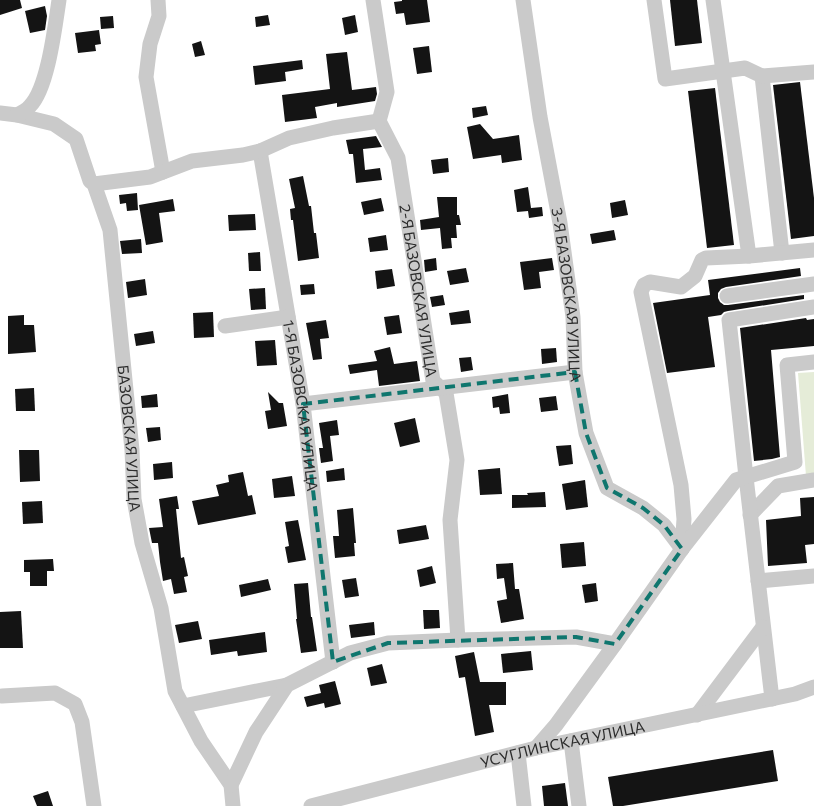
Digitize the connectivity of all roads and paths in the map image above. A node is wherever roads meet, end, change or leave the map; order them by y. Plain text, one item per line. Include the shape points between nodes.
1 (59, 0) edge
2 (158, 0) edge
3 (373, 0) edge
4 (523, 0) edge
5 (654, 0) edge
6 (713, 0) edge
7 (723, 71) junction
8 (814, 72) edge
9 (762, 76) junction
10 (0, 113) edge
11 (17, 115) junction
12 (379, 121) junction
13 (260, 151) junction
14 (163, 172) junction
15 (92, 183) junction
16 (814, 250) edge
17 (782, 253) junction
18 (749, 256) junction
19 (814, 284) edge
20 (727, 296) dead end
21 (814, 307) edge
22 (288, 317) junction
23 (225, 326) dead end
24 (814, 362) edge
25 (575, 372) junction
26 (440, 388) junction
27 (303, 404) junction
28 (746, 477) junction
29 (814, 480) edge
30 (750, 515) junction
31 (682, 549) junction
32 (814, 576) edge
33 (758, 580) junction
34 (764, 627) junction
35 (458, 640) junction
36 (616, 644) junction
37 (333, 662) junction
38 (287, 685) junction
39 (814, 687) edge
40 (2, 696) dead end
41 (772, 699) junction
42 (183, 706) junction
43 (697, 715) junction
44 (571, 741) junction
45 (536, 748) junction
46 (518, 753) junction
47 (231, 785) junction
48 (94, 806) edge
49 (233, 806) edge
50 (311, 806) edge
51 (524, 806) edge
52 (579, 806) edge

1 - 11 street via 40,92 30,107
2 - 14 street via 159,16 150,44 146,77
3 - 12 street via 387,92
4 - 25 street, 3-Я БАЗОВСКАЯ УЛИЦА via 540,117 562,232 573,317
5 - 7 street via 665,79
6 - 7 street
7 - 9 street via 744,68
7 - 18 street
8 - 9 street
9 - 17 street
10 - 11 street, БАЗОВСКАЯ УЛИЦА
11 - 15 street, БАЗОВСКАЯ УЛИЦА via 54,124 76,140
12 - 13 street via 288,138
12 - 26 street, 2-Я БАЗОВСКАЯ УЛИЦА via 398,158 433,382
13 - 14 street via 192,161
13 - 22 street, 1-Я БАЗОВСКАЯ УЛИЦА
14 - 15 street via 150,177
15 - 42 street, БАЗОВСКАЯ УЛИЦА via 110,230 134,499 142,543 162,608 175,691
16 - 17 street
17 - 18 street
18 - 31 street via 706,258 694,276 681,287 650,282 641,292 681,485
19 - 20 street
21 - 28 street via 729,320
22 - 23 street
22 - 27 street, 1-Я БАЗОВСКАЯ УЛИЦА
24 - 28 street via 787,365 795,462
25 - 26 street
25 - 31 street, 3-Я БАЗОВСКАЯ УЛИЦА via 586,433 606,488 643,508 664,525
26 - 27 street
26 - 35 street, 2-Я БАЗОВСКАЯ УЛИЦА via 446,393 457,460 450,520
27 - 37 street, 1-Я БАЗОВСКАЯ УЛИЦА
28 - 30 street
28 - 31 street via 736,480
29 - 30 street via 778,486
30 - 33 street
31 - 36 street
32 - 33 street
33 - 34 street
34 - 41 street
34 - 43 street
35 - 36 street via 576,637
35 - 37 street via 388,643 350,653
36 - 45 street
37 - 38 street
38 - 42 street
38 - 47 street via 256,732
39 - 41 street, УСУГЛИНСКАЯ УЛИЦА
40 - 48 street via 55,693 75,704 82,722
41 - 43 street, УСУГЛИНСКАЯ УЛИЦА
42 - 47 street, БАЗОВСКАЯ УЛИЦА via 201,741
43 - 44 street, УСУГЛИНСКАЯ УЛИЦА
44 - 45 street, УСУГЛИНСКАЯ УЛИЦА
44 - 52 street
45 - 46 street, УСУГЛИНСКАЯ УЛИЦА
46 - 50 street, УСУГЛИНСКАЯ УЛИЦА
46 - 51 street
47 - 49 street, БАЗОВСКАЯ УЛИЦА

